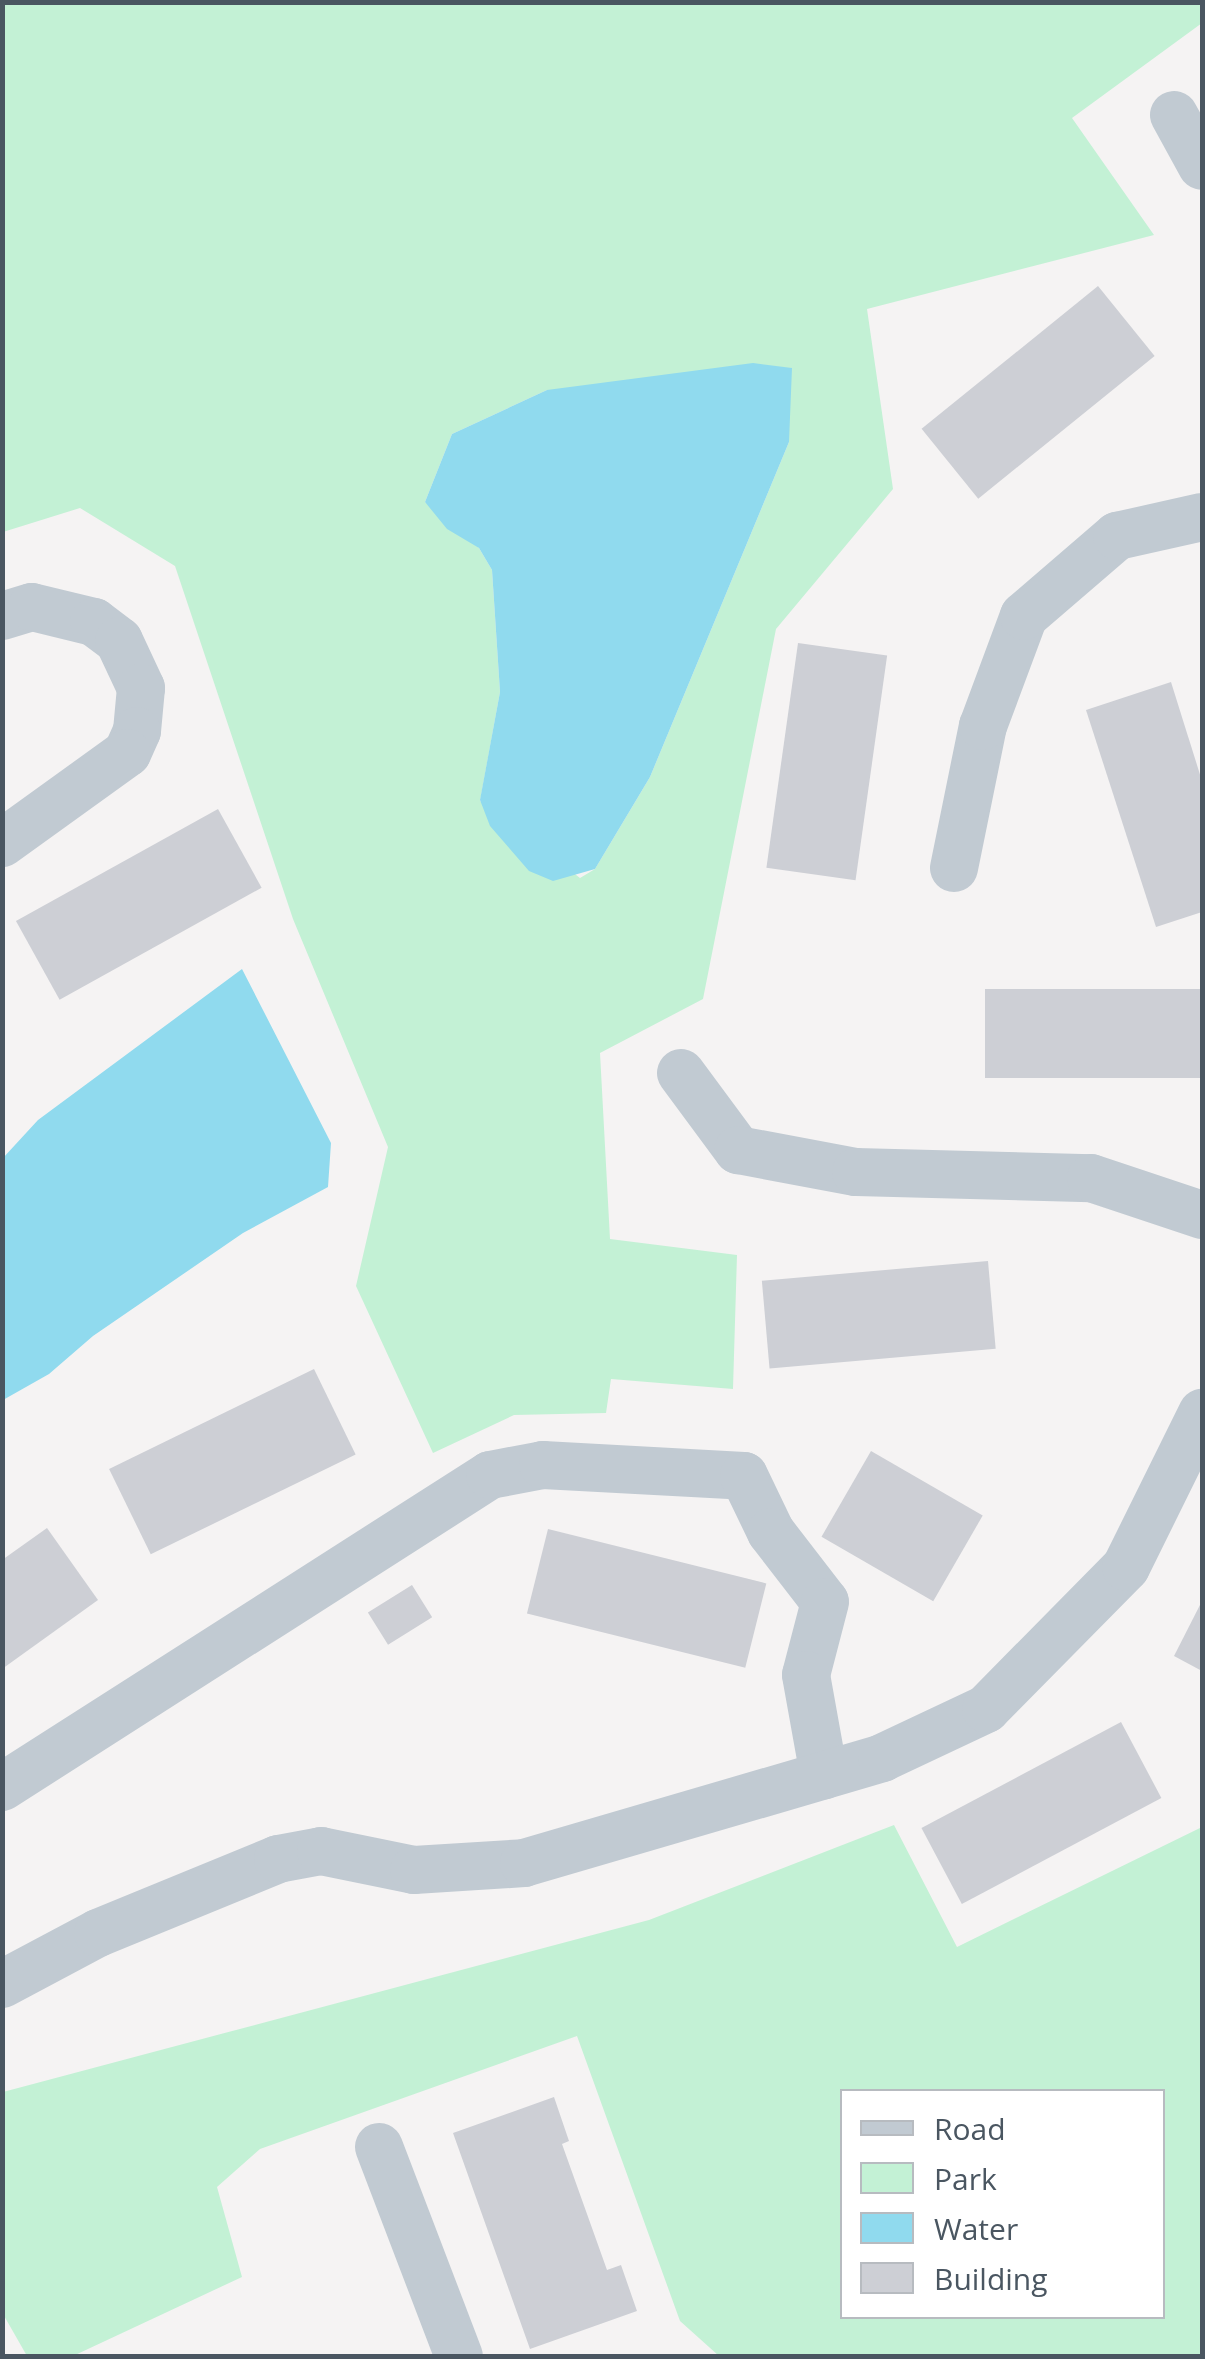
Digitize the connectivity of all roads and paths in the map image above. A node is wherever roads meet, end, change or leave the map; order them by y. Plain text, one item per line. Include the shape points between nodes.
1 (1174, 115) dead end
2 (1202, 166) edge
3 (1202, 517) edge
4 (2, 616) edge
5 (2, 844) edge
6 (954, 868) dead end
7 (681, 1073) dead end
8 (1202, 1216) edge
9 (1202, 1414) edge
10 (824, 1776) junction
11 (2, 1787) edge
12 (2, 1984) edge
13 (379, 2147) dead end
14 (459, 2356) edge

1 - 2 street
3 - 6 street via 1117,536 1024,616 983,726
4 - 5 street via 32,607 94,622 119,641 141,688 137,731 127,753
7 - 8 street via 738,1150 856,1172 1091,1178
9 - 10 street via 1126,1567 986,1709 882,1758
10 - 11 street via 806,1675 825,1602 771,1532 744,1476 543,1465 490,1475
10 - 12 street via 524,1863 414,1870 321,1852 278,1859 98,1933
13 - 14 street

